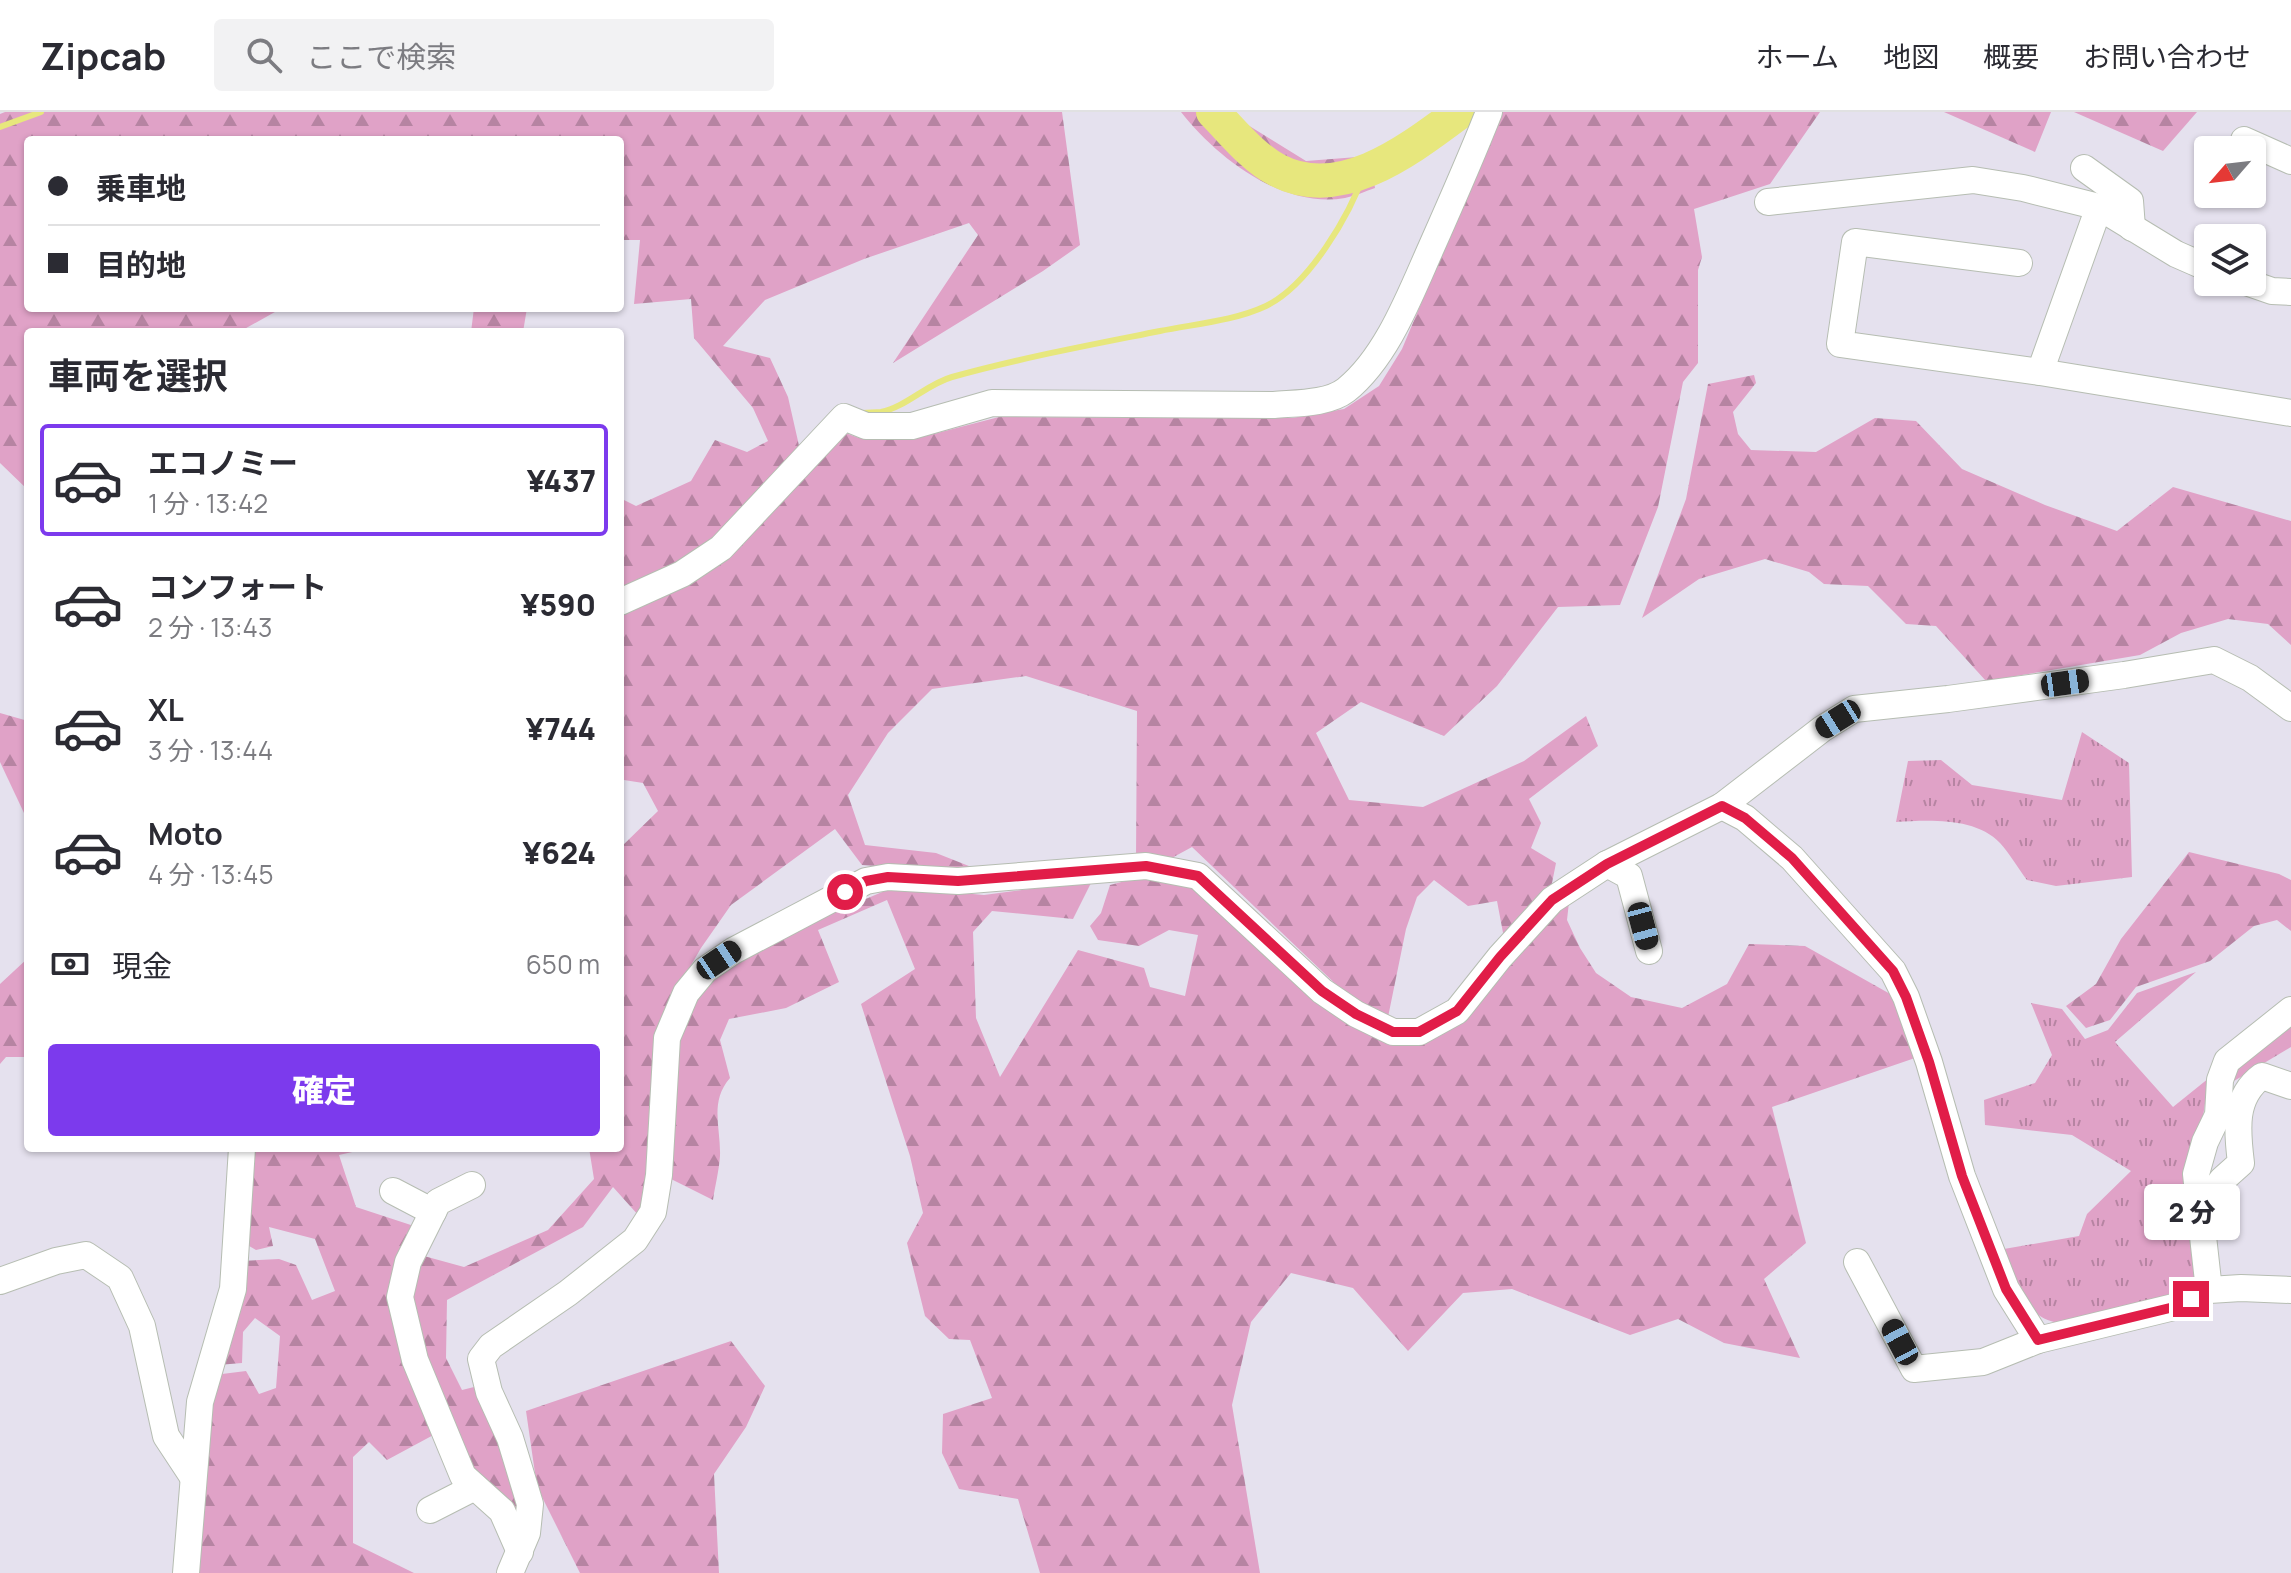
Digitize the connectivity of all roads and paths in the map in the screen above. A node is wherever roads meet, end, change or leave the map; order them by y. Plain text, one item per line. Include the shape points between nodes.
1 (1489, 112) edge
2 (2266, 150) edge
3 (2291, 161) edge
4 (2084, 168) dead end
5 (1768, 202) dead end
6 (2099, 207) junction
7 (2132, 228) junction
8 (2194, 262) edge
9 (2019, 263) dead end
10 (2266, 289) edge
11 (2291, 292) edge
12 (2040, 372) junction
13 (2291, 413) edge
14 (624, 600) edge
15 (2291, 708) edge
16 (1722, 806) junction
17 (1607, 864) junction
18 (1649, 951) dead end
19 (2291, 1010) edge
20 (2291, 1086) edge
21 (242, 1152) edge
22 (472, 1185) dead end
23 (393, 1191) dead end
24 (2200, 1210) junction
25 (433, 1212) junction
26 (1857, 1262) dead end
27 (0, 1281) edge
28 (2209, 1290) junction
29 (2291, 1290) edge
30 (2038, 1340) junction
31 (193, 1477) junction
32 (475, 1487) junction
33 (430, 1510) dead end
34 (515, 1562) edge
35 (186, 1573) edge

1 - 14 street via 1399,320 1344,392 1274,405 992,403 912,426 866,426 844,417 721,548 682,574
2 - 3 street
4 - 7 street via 2130,201
5 - 6 street via 1973,180
6 - 7 street
6 - 12 street
7 - 8 street
9 - 12 street via 1855,242 1840,344
10 - 11 street
12 - 13 street
15 - 16 street via 2214,660 1854,709
16 - 17 street
16 - 30 street via 1745,818 1792,858 1893,971 2006,1289
17 - 18 street via 1629,876
17 - 34 street via 1552,900 1457,1011 1419,1032 1393,1032 1322,991 1198,876 1146,866 958,881 866,881 733,951 705,970 686,993 667,1038 653,1212 635,1240 491,1346 481,1359 530,1504 527,1533
19 - 24 street via 2227,1061 2218,1115 2196,1174
20 - 24 street via 2262,1076 2248,1087 2237,1135 2241,1163
21 - 31 street via 233,1289 200,1402
22 - 25 street via 438,1202
23 - 25 street
24 - 28 street
25 - 32 street via 408,1262 400,1297 415,1360 463,1476
26 - 30 street via 1914,1369 1983,1362
27 - 31 street via 86,1255 120,1278 142,1326 166,1436
28 - 29 street
28 - 30 street via 2174,1307
31 - 35 street
32 - 33 street
32 - 34 street via 502,1511

